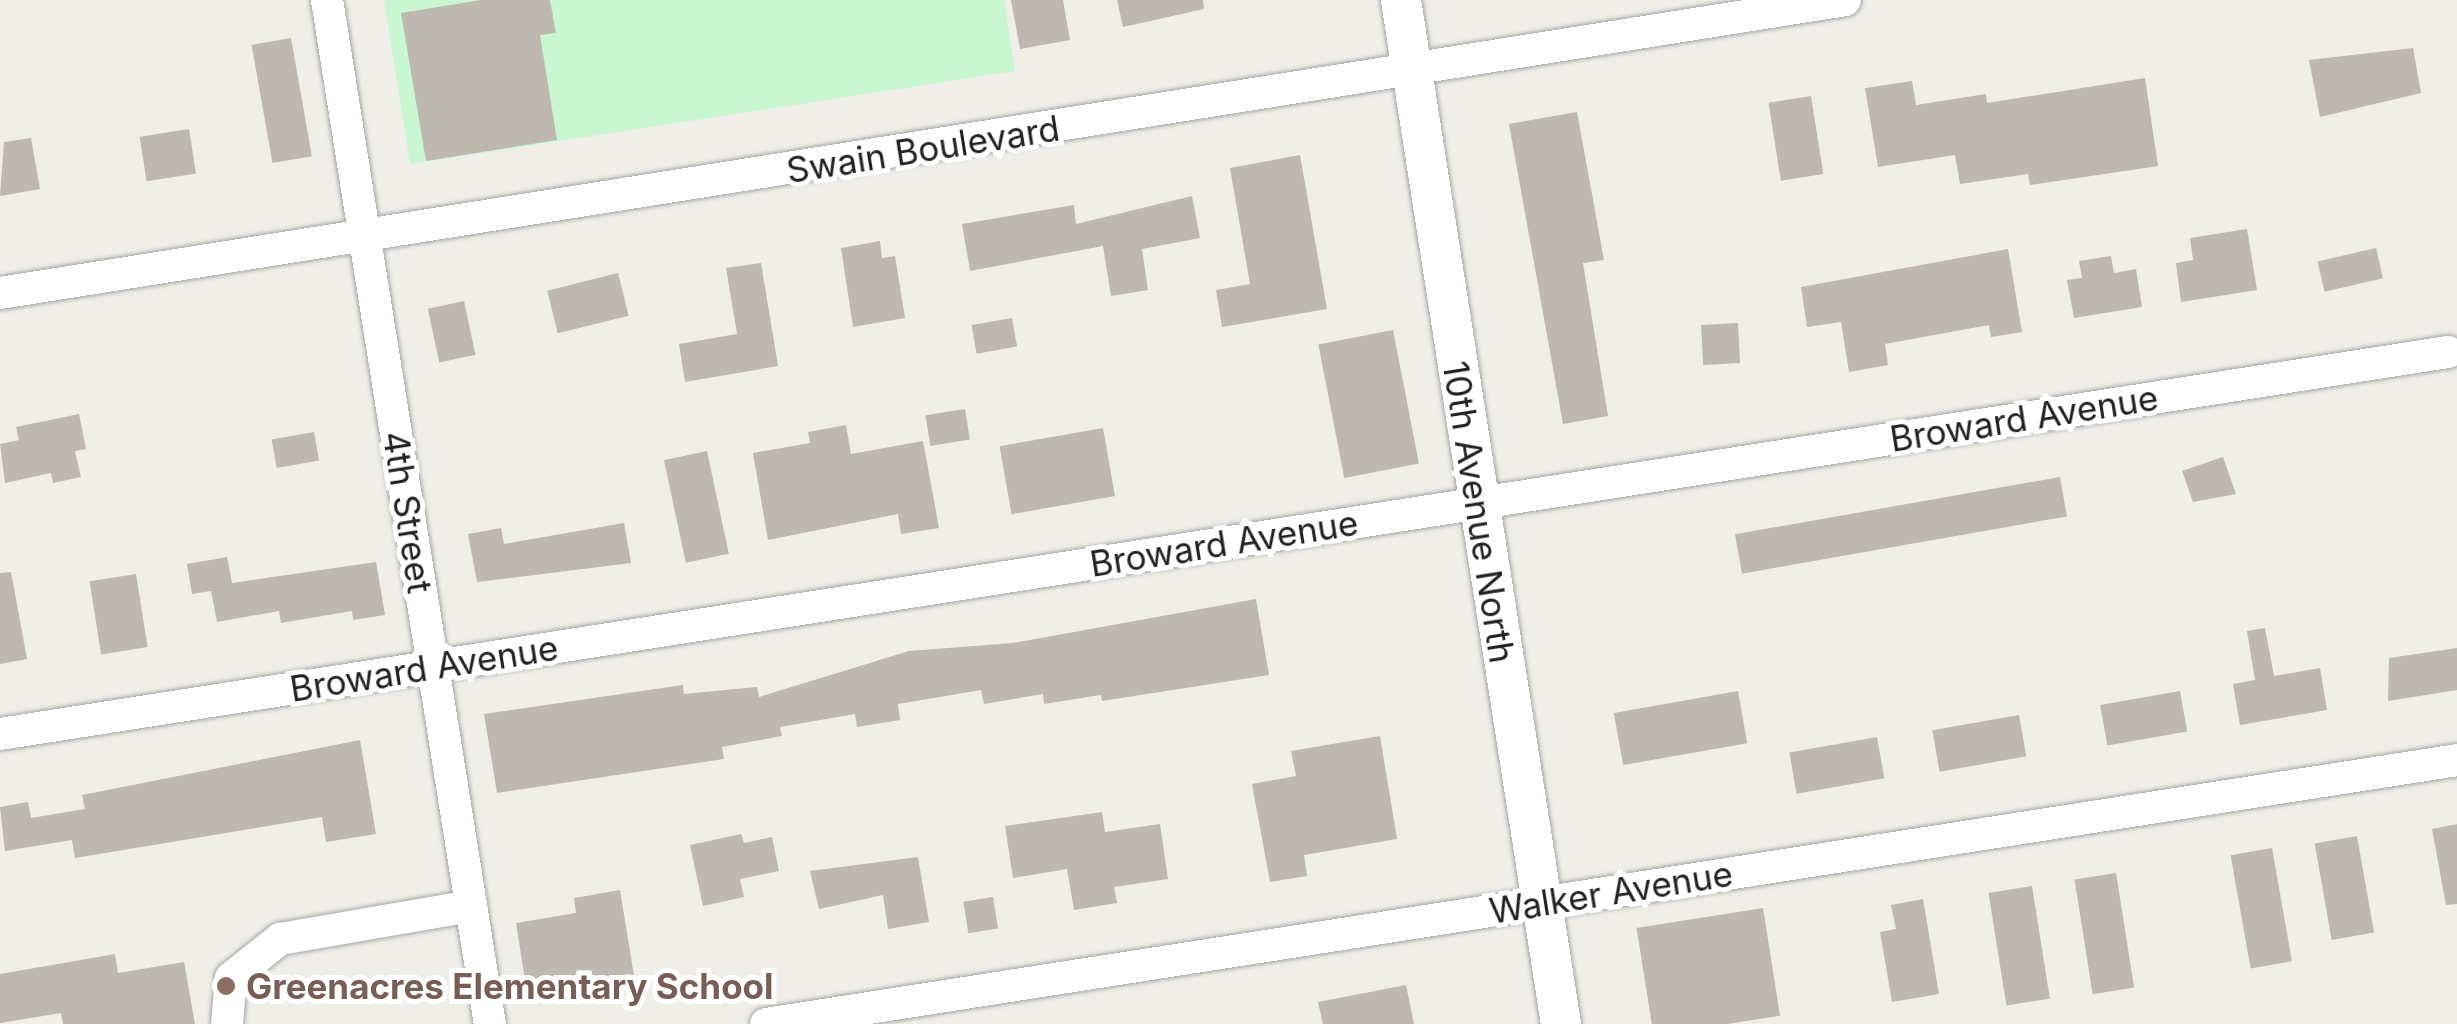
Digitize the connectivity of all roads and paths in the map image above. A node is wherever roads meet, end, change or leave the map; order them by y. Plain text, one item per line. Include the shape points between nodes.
1 (328, 0) edge
2 (1401, 0) edge
3 (1846, 0) edge
4 (1412, 72) junction
5 (365, 236) junction
6 (0, 293) edge
7 (2448, 352) dead end
8 (1476, 504) junction
9 (433, 666) junction
10 (0, 734) edge
11 (2457, 760) edge
12 (1541, 903) junction
13 (471, 906) junction
14 (227, 1024) edge
15 (490, 1024) edge
16 (766, 1024) edge
17 (1562, 1024) edge

1 - 5 street, 4th Street
2 - 4 street, 10th Avenue North
3 - 4 street, Swain Boulevard
4 - 5 street, Swain Boulevard
4 - 8 street, 10th Avenue North
5 - 6 street, Swain Boulevard
5 - 9 street, 4th Street
7 - 8 street, Broward Avenue
8 - 9 street, Broward Avenue
8 - 12 street, 10th Avenue North
9 - 10 street, Broward Avenue
9 - 13 street, 4th Street
11 - 12 street, Walker Avenue
12 - 16 street, Walker Avenue
12 - 17 street, 10th Avenue North
13 - 14 street via 280,939 230,978
13 - 15 street, 4th Street

